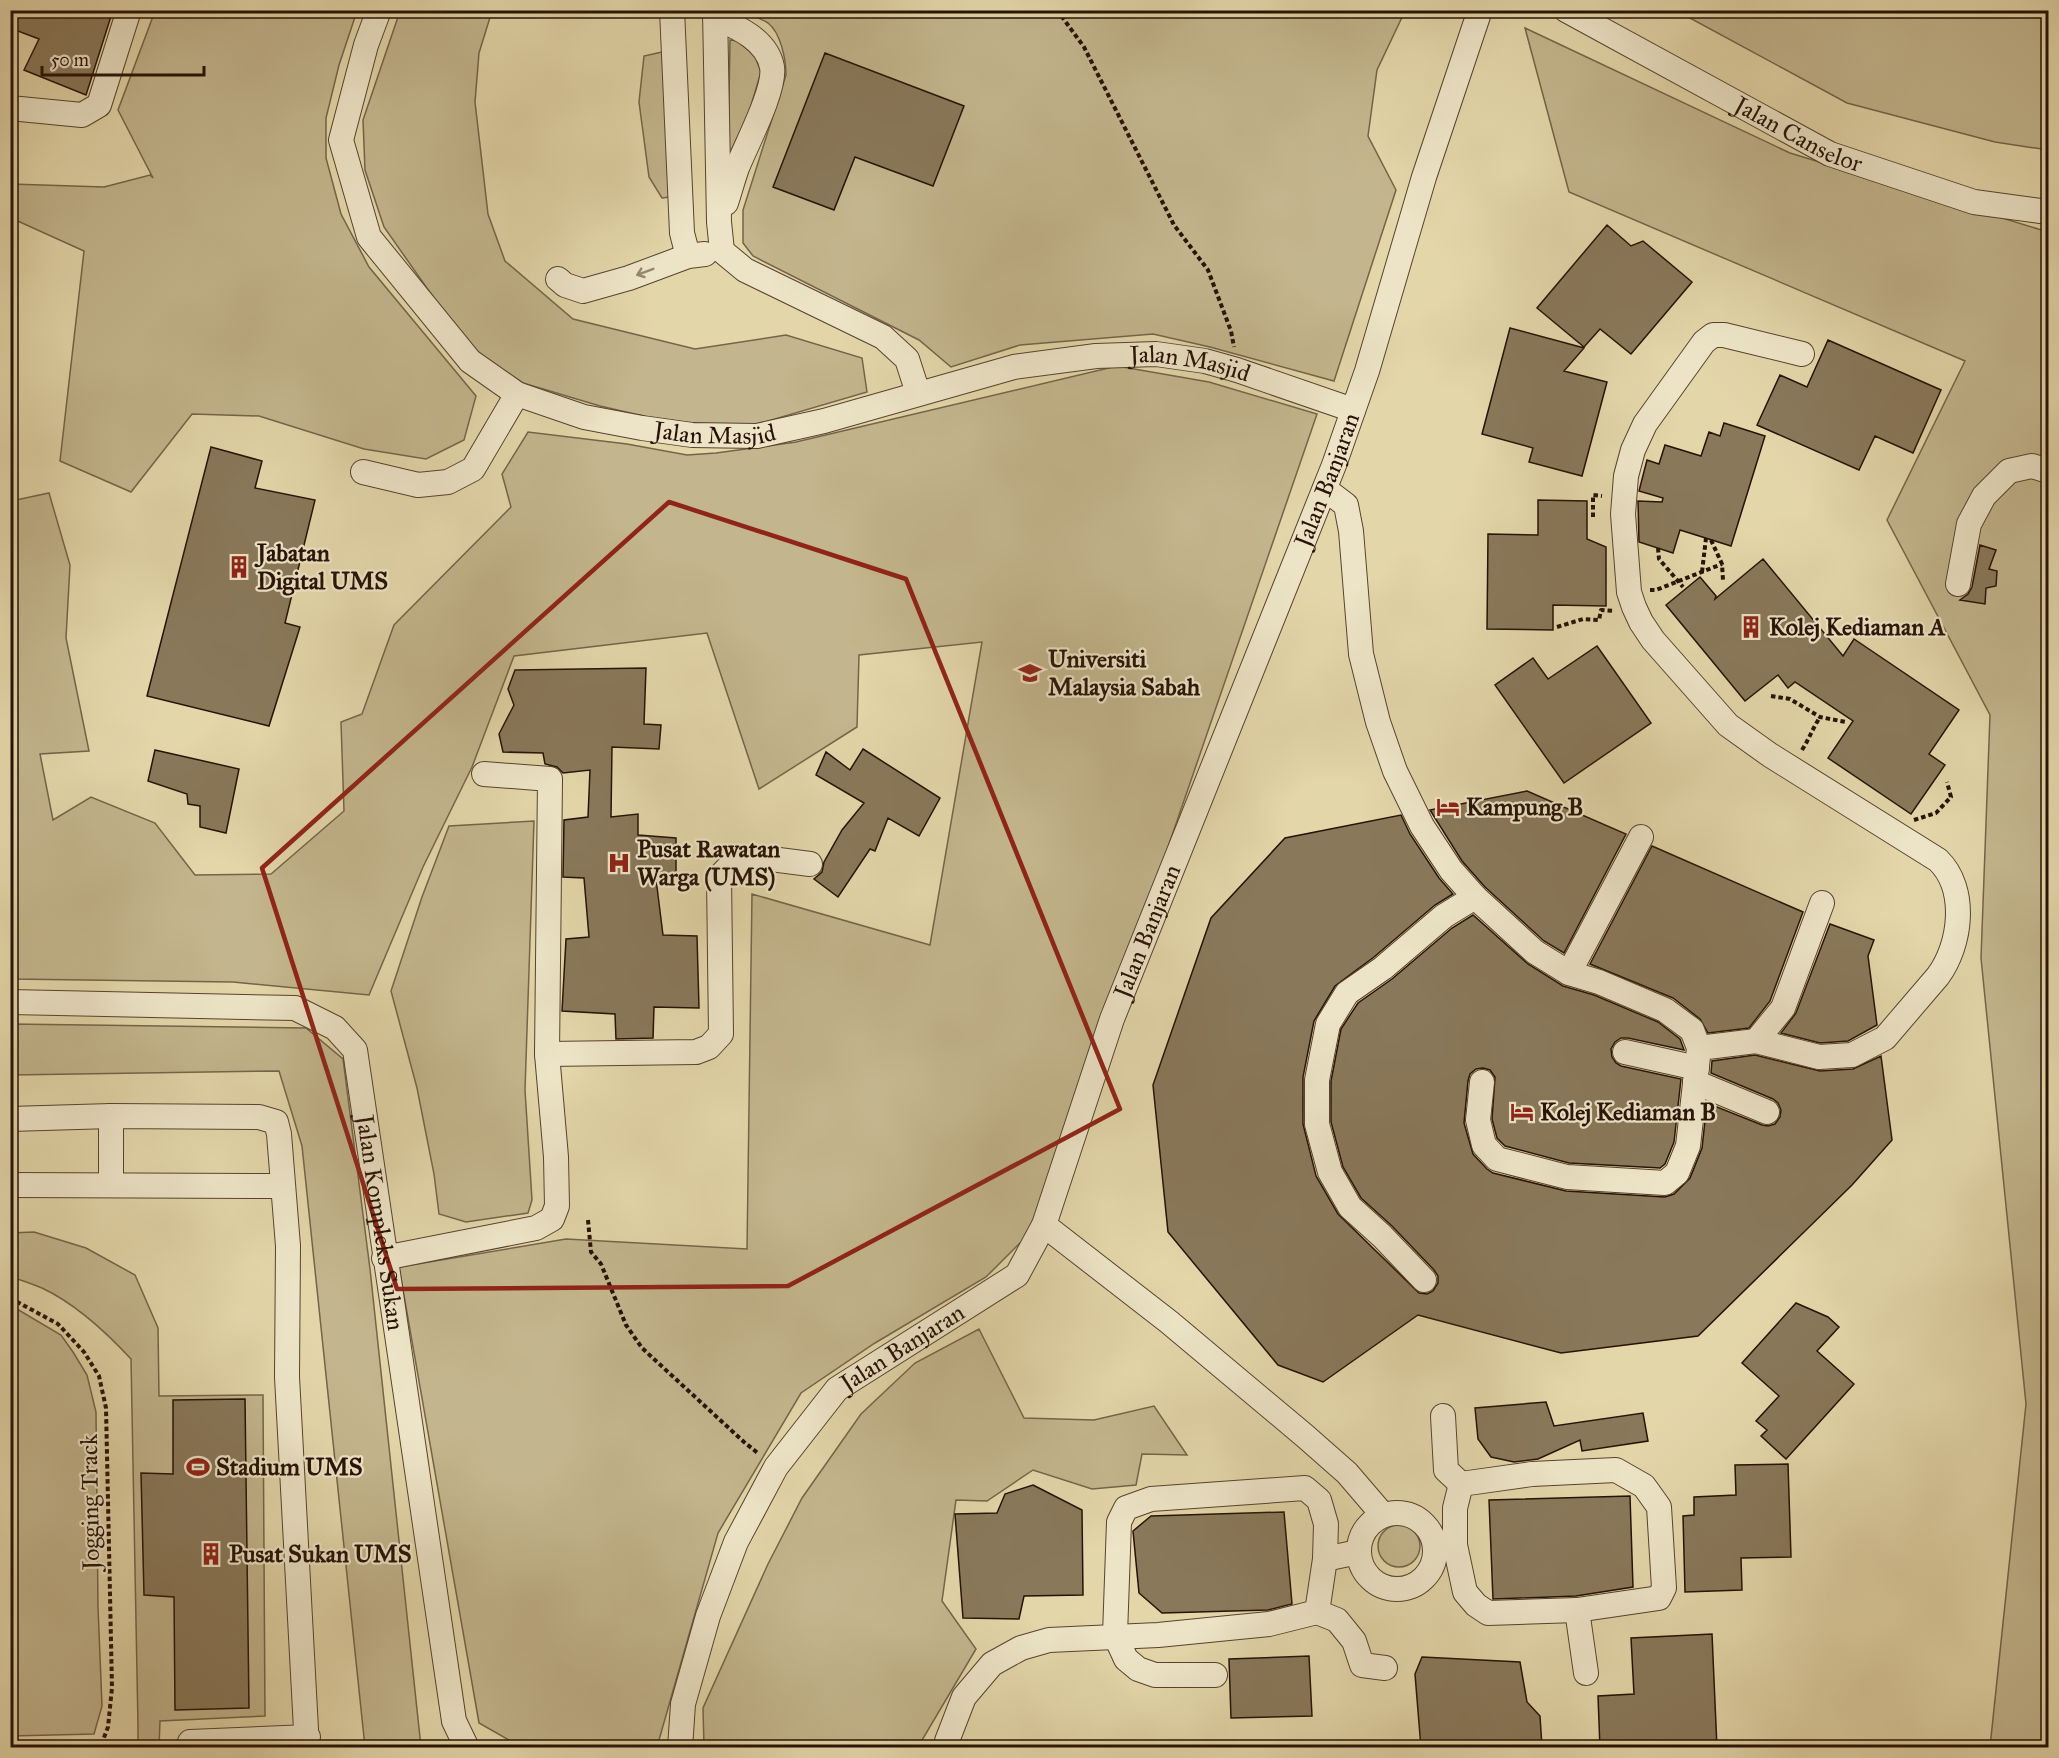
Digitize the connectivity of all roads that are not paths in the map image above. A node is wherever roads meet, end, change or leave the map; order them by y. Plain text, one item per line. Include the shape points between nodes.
1 (129, 10) edge
2 (379, 10) edge
3 (672, 10) edge
4 (1480, 10) edge
5 (1566, 10) edge
6 (715, 14) edge
7 (10, 108) edge
8 (2049, 212) edge
9 (719, 222) junction
10 (722, 251) junction
11 (688, 256) junction
12 (558, 279) dead end
13 (1802, 354) dead end
14 (918, 393) junction
15 (517, 394) junction
16 (1353, 410) junction
17 (2049, 471) edge
18 (363, 472) dead end
19 (1325, 489) junction
20 (1958, 584) dead end
21 (484, 774) dead end
22 (1641, 837) dead end
23 (810, 864) dead end
24 (1475, 897) junction
25 (1822, 903) dead end
26 (1569, 973) junction
27 (10, 1002) edge
28 (1756, 1041) junction
29 (1625, 1052) dead end
30 (547, 1054) junction
31 (1697, 1066) junction
32 (1482, 1082) dead end
33 (1767, 1112) dead end
34 (111, 1116) junction
35 (10, 1119) edge
36 (10, 1185) edge
37 (111, 1185) junction
38 (282, 1186) junction
39 (1044, 1225) junction
40 (384, 1258) junction
41 (1424, 1280) dead end
42 (1443, 1416) dead end
43 (1461, 1484) junction
44 (1383, 1515) junction
45 (1445, 1546) junction
46 (1358, 1552) junction
47 (1325, 1559) junction
48 (1577, 1610) junction
49 (1317, 1612) junction
50 (1115, 1635) junction
51 (1385, 1668) dead end
52 (1586, 1673) dead end
53 (1215, 1675) dead end
54 (190, 1742) dead end
55 (307, 1742) edge
56 (467, 1748) edge
57 (680, 1748) edge
58 (946, 1748) edge

1 - 7 street via 99,105 82,115
2 - 15 street, Jalan Masjid via 341,140 369,237 470,362
3 - 11 street via 682,233
4 - 16 street, Jalan Banjaran
5 - 8 street, Jalan Canselor via 1830,153 1974,202
6 - 9 street
6 - 9 street via 761,45 772,66 772,82
9 - 10 street
10 - 11 street
10 - 14 street via 745,270 883,337 907,359
11 -> 12 street via 582,291
13 - 28 street via 1713,335 1685,367 1645,424 1626,476 1623,514 1629,592 1653,640 1728,725 1938,860 1948,870 1959,904 1959,919 1946,965 1885,1038 1852,1055 1820,1057
14 - 15 street, Jalan Masjid via 756,436 692,435 642,428 584,417
14 - 16 street, Jalan Masjid via 1014,367 1095,356 1156,354 1237,370
15 - 18 street via 473,469 448,482 418,485
16 - 19 street, Jalan Banjaran
17 - 20 street via 2032,466 2009,471 1984,496 1969,524
19 - 24 street via 1346,505 1361,654 1395,771 1422,826 1451,870
19 - 39 street, Jalan Banjaran via 1112,1019
21 - 30 street via 550,779
22 - 26 street
23 - 30 street via 771,859 732,864 719,877 721,1034 709,1047 696,1052
24 - 26 street via 1535,952
24 - 41 street via 1444,916 1347,993 1328,1024 1317,1080 1317,1124 1330,1172 1350,1207
25 - 28 street via 1783,1008
26 - 31 street via 1665,1010 1692,1030
27 - 40 street, Jalan Kompleks Sukan via 295,1008 335,1028 355,1050
28 - 31 street
29 - 31 street
30 - 40 street via 557,1206 552,1219 536,1228
31 - 32 street via 1688,1146 1677,1173 1665,1183 1566,1177 1497,1160 1484,1145 1478,1120
31 - 33 street
34 - 35 street
34 - 37 street
34 - 38 street via 259,1117 276,1122
36 - 37 street
37 - 38 street
38 - 55 street via 288,1246 287,1377
39 - 44 street via 1169,1322 1305,1436 1347,1473
39 - 57 street, Jalan Banjaran via 1017,1275 837,1389 776,1467 736,1542 708,1616 683,1704
40 - 56 street, Jalan Kompleks Sukan via 454,1721
42 - 43 street via 1446,1470
43 - 45 street
43 - 48 street via 1532,1474 1616,1470 1644,1486 1659,1507 1664,1588 1659,1598
44 - 45 street via 1402,1513 1421,1521
44 - 46 street via 1362,1534
45 - 46 street via 1431,1570 1417,1583 1400,1589 1387,1588 1366,1575
45 - 48 street via 1465,1592 1488,1613
46 - 47 street
47 - 49 street
47 - 50 street via 1326,1524 1319,1500 1305,1488 1170,1497 1134,1505 1126,1508 1119,1522
48 - 52 street
49 - 50 street via 1269,1624 1158,1635
49 - 51 street via 1337,1620 1354,1641 1362,1665
50 - 53 street via 1126,1659 1138,1669 1155,1675
50 - 58 street via 1049,1640 1021,1648 992,1664 964,1697
54 - 55 street

